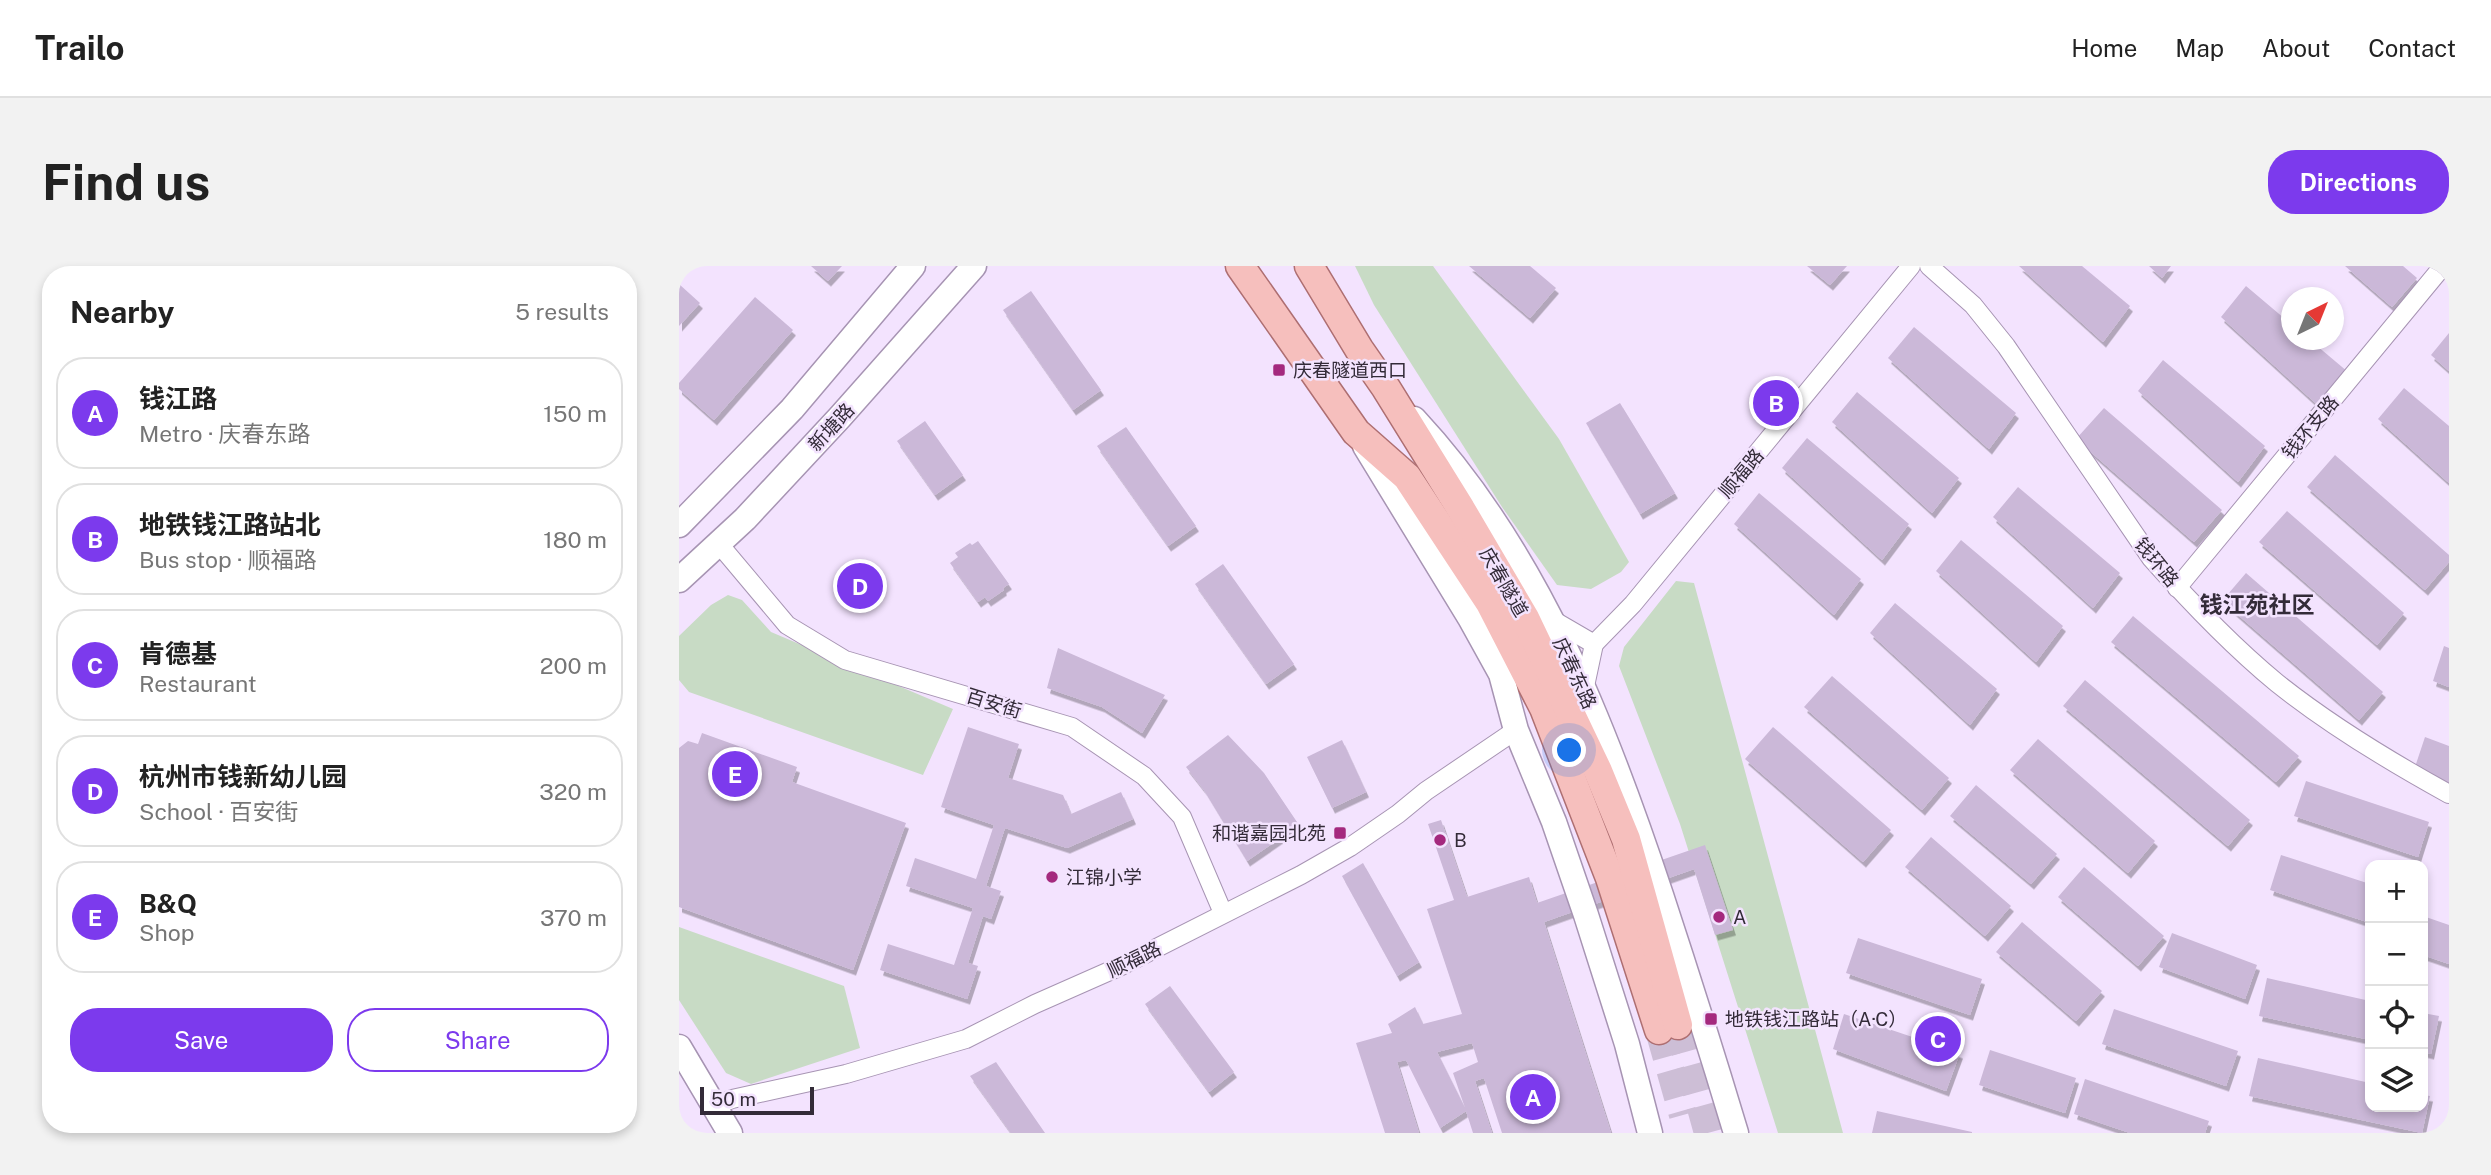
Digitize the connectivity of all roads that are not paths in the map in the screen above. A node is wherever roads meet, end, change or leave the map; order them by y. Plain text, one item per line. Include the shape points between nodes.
1 (913, 266) edge
2 (974, 266) edge
3 (1240, 266) edge
4 (1309, 266) edge
5 (1911, 266) edge
6 (1929, 266) edge
7 (2443, 266) edge
8 (1386, 388) junction
9 (1356, 432) junction
10 (679, 526) edge
11 (719, 544) junction
12 (679, 580) edge
13 (2177, 588) junction
14 (1550, 618) junction
15 (1594, 644) junction
16 (1584, 691) junction
17 (1516, 730) junction
18 (2449, 794) edge
19 (1223, 913) junction
20 (679, 1046) edge
21 (714, 1106) junction
22 (730, 1133) edge
23 (1650, 1133) edge
24 (1736, 1133) edge

1 - 10 main road via 792,409
2 - 11 main road, 新塘路
3 - 9 main road
4 - 8 main road, 庆春东路
5 - 15 street, 顺福路 via 1633,604
6 - 13 street, 钱环路 via 1973,305 2006,346 2151,558
7 - 13 street, 钱环支路
8 - 9 main road, 庆春隧道 via 1525,618 1598,771 1626,839 1669,1028 1544,708 1490,603 1407,477
8 - 14 main road, 庆春东路 via 1438,445 1517,555
9 - 17 main road via 1501,674
11 - 12 main road, 新塘路
11 - 19 street, 百安街 via 787,625 845,660 1072,727 1144,776 1182,817
13 - 18 street, 钱环路 via 2276,682 2339,729
14 - 15 street
14 - 16 main road, 庆春东路
15 - 16 street
16 - 24 main road, 庆春东路 via 1627,793
17 - 19 street, 顺福路 via 1350,846
17 - 23 main road via 1586,915
19 - 21 street, 顺福路 via 967,1039
20 - 21 main road
21 - 22 main road

